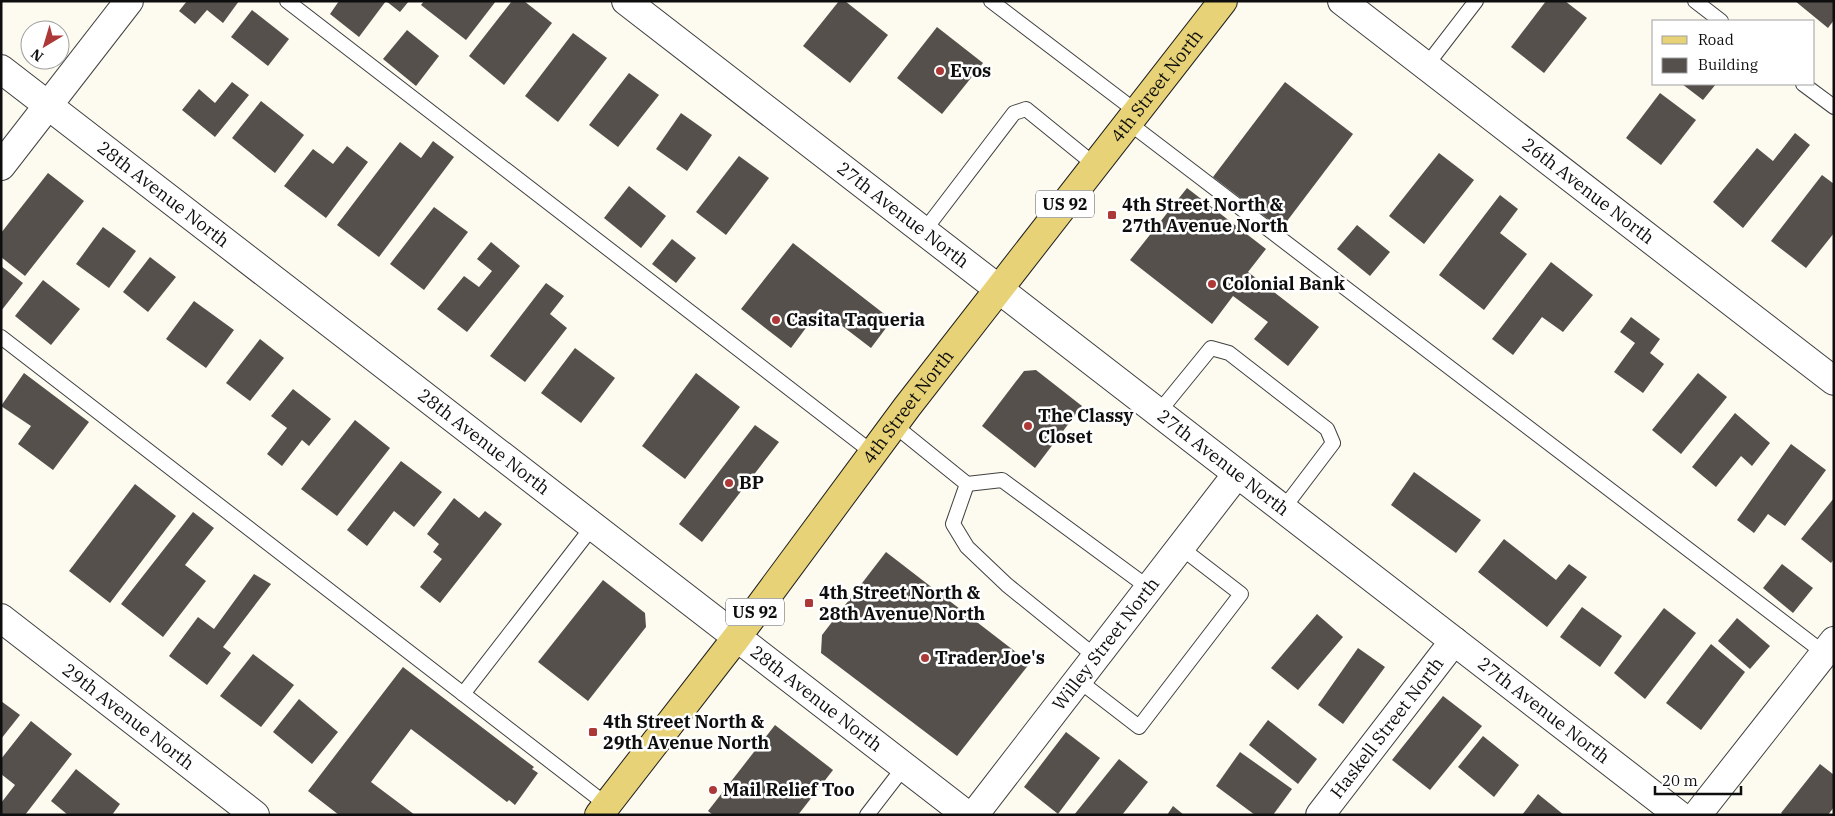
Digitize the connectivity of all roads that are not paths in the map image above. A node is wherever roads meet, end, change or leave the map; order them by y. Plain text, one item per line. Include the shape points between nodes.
1 (129, 1) edge
2 (286, 1) edge
3 (626, 1) edge
4 (991, 1) edge
5 (1223, 1) edge
6 (1342, 1) edge
7 (1476, 1) edge
8 (1695, 1) edge
9 (1720, 20) edge
10 (1426, 66) junction
11 (1, 69) edge
12 (1804, 85) edge
13 (49, 105) junction
14 (1834, 107) edge
15 (1133, 117) junction
16 (1, 166) edge
17 (1095, 166) junction
18 (924, 231) junction
19 (999, 289) junction
20 (1, 337) edge
21 (1834, 381) edge
22 (1158, 412) junction
23 (894, 425) junction
24 (873, 453) junction
25 (1237, 474) junction
26 (967, 484) junction
27 (1283, 509) junction
28 (593, 526) junction
29 (1180, 548) junction
30 (1149, 588) junction
31 (1, 618) edge
32 (737, 637) junction
33 (1454, 641) junction
34 (1831, 652) edge
35 (1096, 657) junction
36 (1078, 680) junction
37 (463, 694) junction
38 (904, 767) junction
39 (603, 810) edge
40 (255, 815) edge
41 (867, 815) edge
42 (967, 815) edge
43 (974, 815) edge
44 (1320, 815) edge
45 (1679, 815) edge
46 (1697, 815) edge

1 - 13 street
2 - 24 lane
3 - 18 street, 27th Avenue North
4 - 15 lane
5 - 15 main road, 4th Street North / US 92
6 - 10 street, 26th Avenue North
7 - 10 lane
8 - 9 lane
10 - 21 street, 26th Avenue North
11 - 13 street, 28th Avenue North
12 - 14 lane
13 - 16 street
13 - 28 street, 28th Avenue North
15 - 17 main road, 4th Street North / US 92
15 - 34 lane
17 - 18 lane via 1026,109 1014,114
17 - 19 main road, 4th Street North / US 92
18 - 19 street, 27th Avenue North
19 - 22 street, 27th Avenue North
19 - 23 main road, 4th Street North / US 92
20 - 37 lane
22 - 25 street, 27th Avenue North
22 - 27 lane via 1210,348 1229,354 1327,429 1333,443
23 - 24 main road, 4th Street North / US 92
23 - 26 lane
24 - 32 main road, 4th Street North / US 92
25 - 27 street, 27th Avenue North
25 - 29 street, Willey Street North
26 - 30 lane via 1002,480
26 - 35 lane via 952,524 967,547 1007,585
27 - 33 street, 27th Avenue North
28 - 32 street, 28th Avenue North
28 - 37 lane
29 - 30 street, Willey Street North
29 - 36 lane via 1241,594 1139,727
30 - 35 street, Willey Street North
31 - 40 street, 29th Avenue North
32 - 38 street, 28th Avenue North
32 - 39 main road, 4th Street North / US 92
33 - 44 street, Haskell Street North
33 - 45 street, 27th Avenue North
34 - 46 street
35 - 36 street, Willey Street North
36 - 43 street, Willey Street North
37 - 39 lane
38 - 41 lane
38 - 42 street, 28th Avenue North

